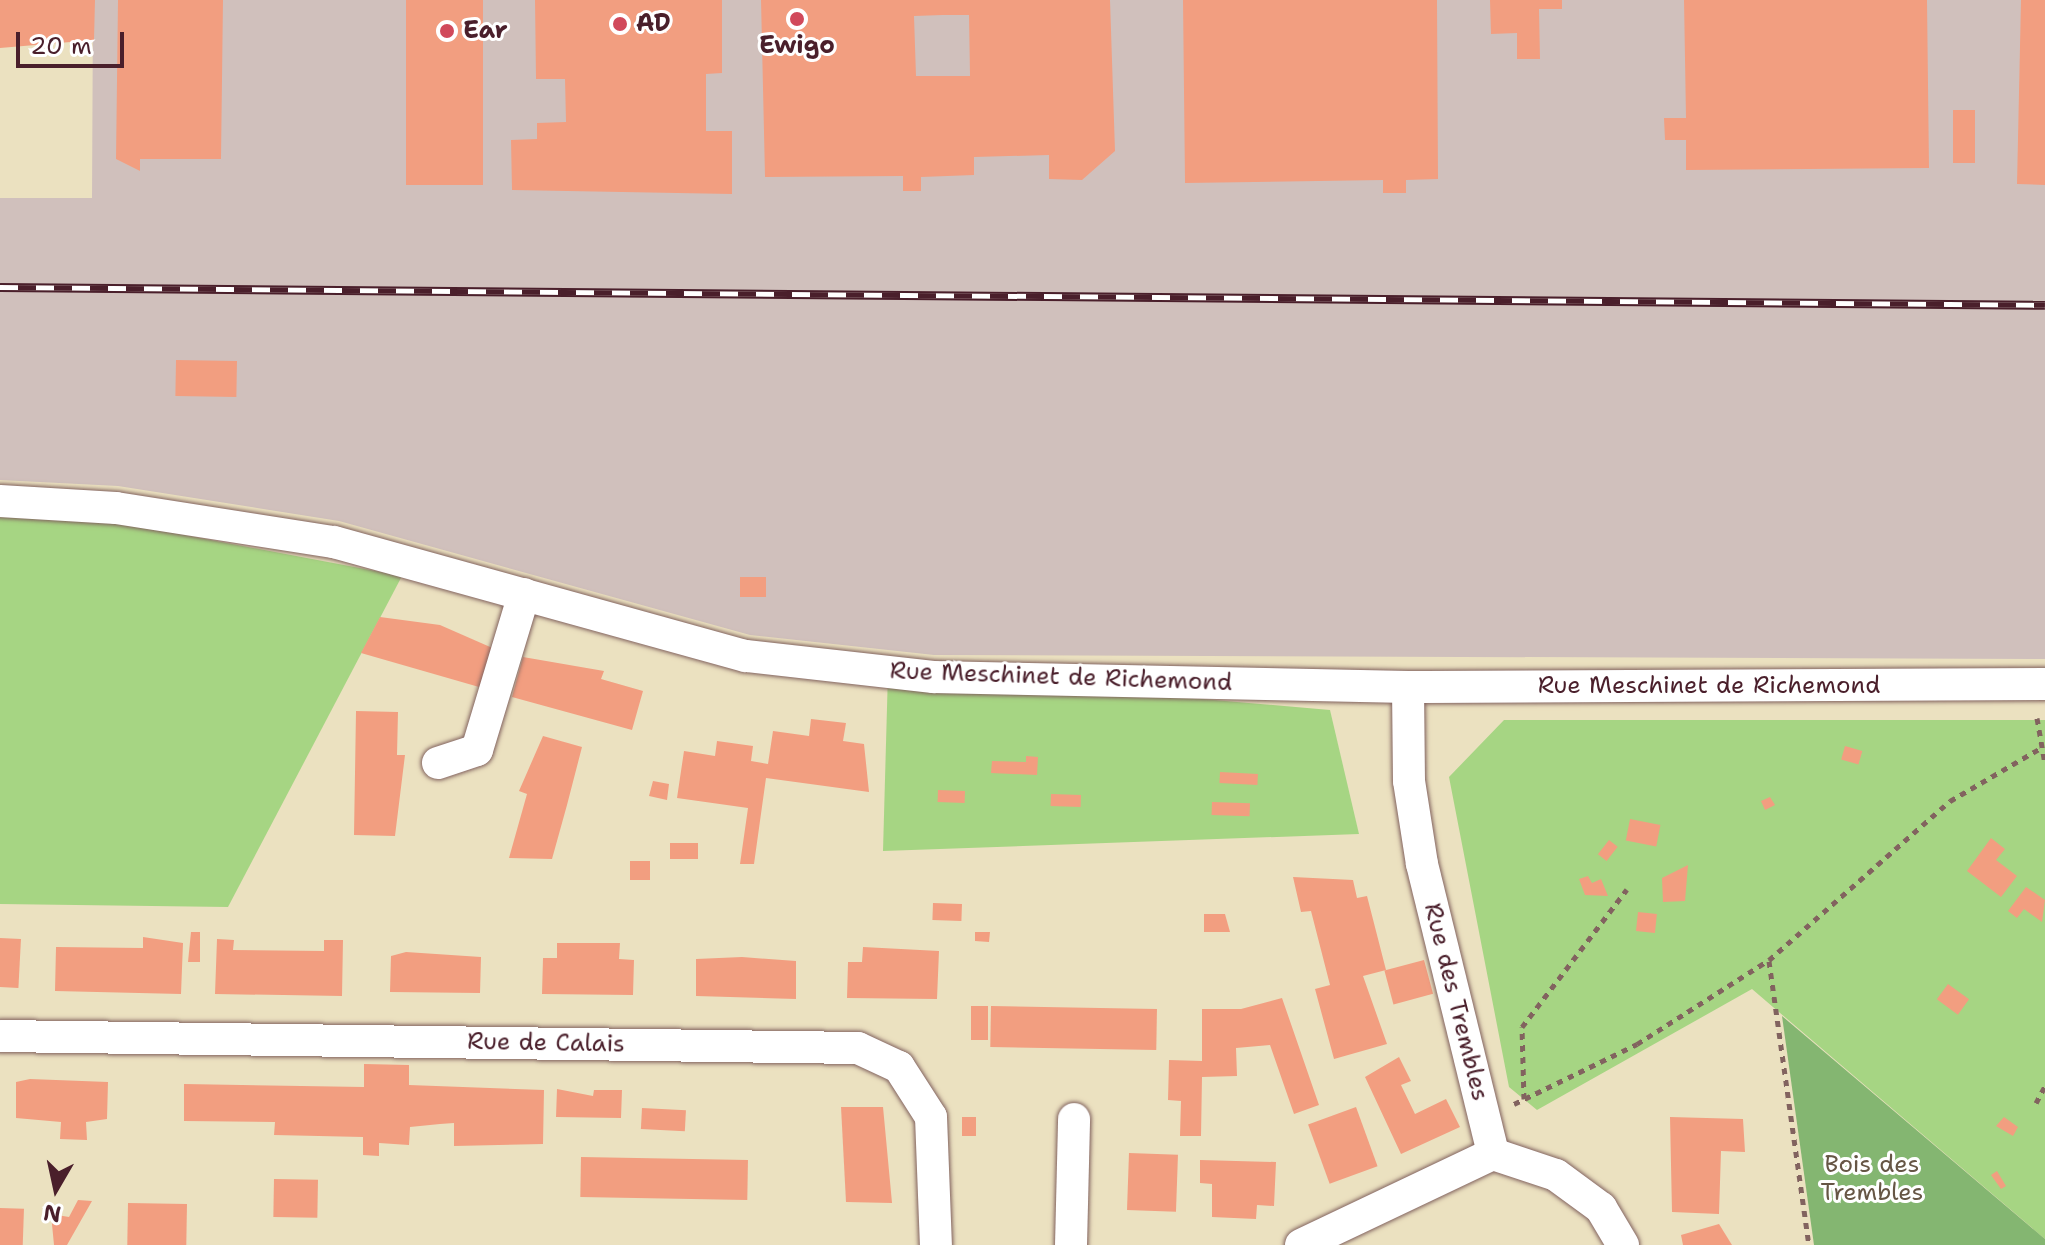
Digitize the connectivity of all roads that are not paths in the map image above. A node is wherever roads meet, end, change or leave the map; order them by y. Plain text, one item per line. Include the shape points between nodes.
1 (0, 501) edge
2 (524, 594) junction
3 (2040, 685) edge
4 (1408, 687) junction
5 (438, 763) dead end
6 (0, 1036) edge
7 (1074, 1119) dead end
8 (1493, 1154) junction
9 (936, 1245) edge
10 (1071, 1245) edge
11 (1301, 1245) edge
12 (1623, 1245) edge

1 - 2 street, Rue Meschinet de Richemond via 116,508 334,542
2 - 4 street, Rue Meschinet de Richemond via 746,656 933,677
2 - 5 street via 477,750
3 - 4 street, Rue Meschinet de Richemond
4 - 8 street, Rue des Trembles via 1409,781 1422,864
6 - 9 street, Rue de Calais via 858,1048 899,1067 931,1117
7 - 10 street
8 - 11 street
8 - 12 street via 1556,1175 1601,1208

